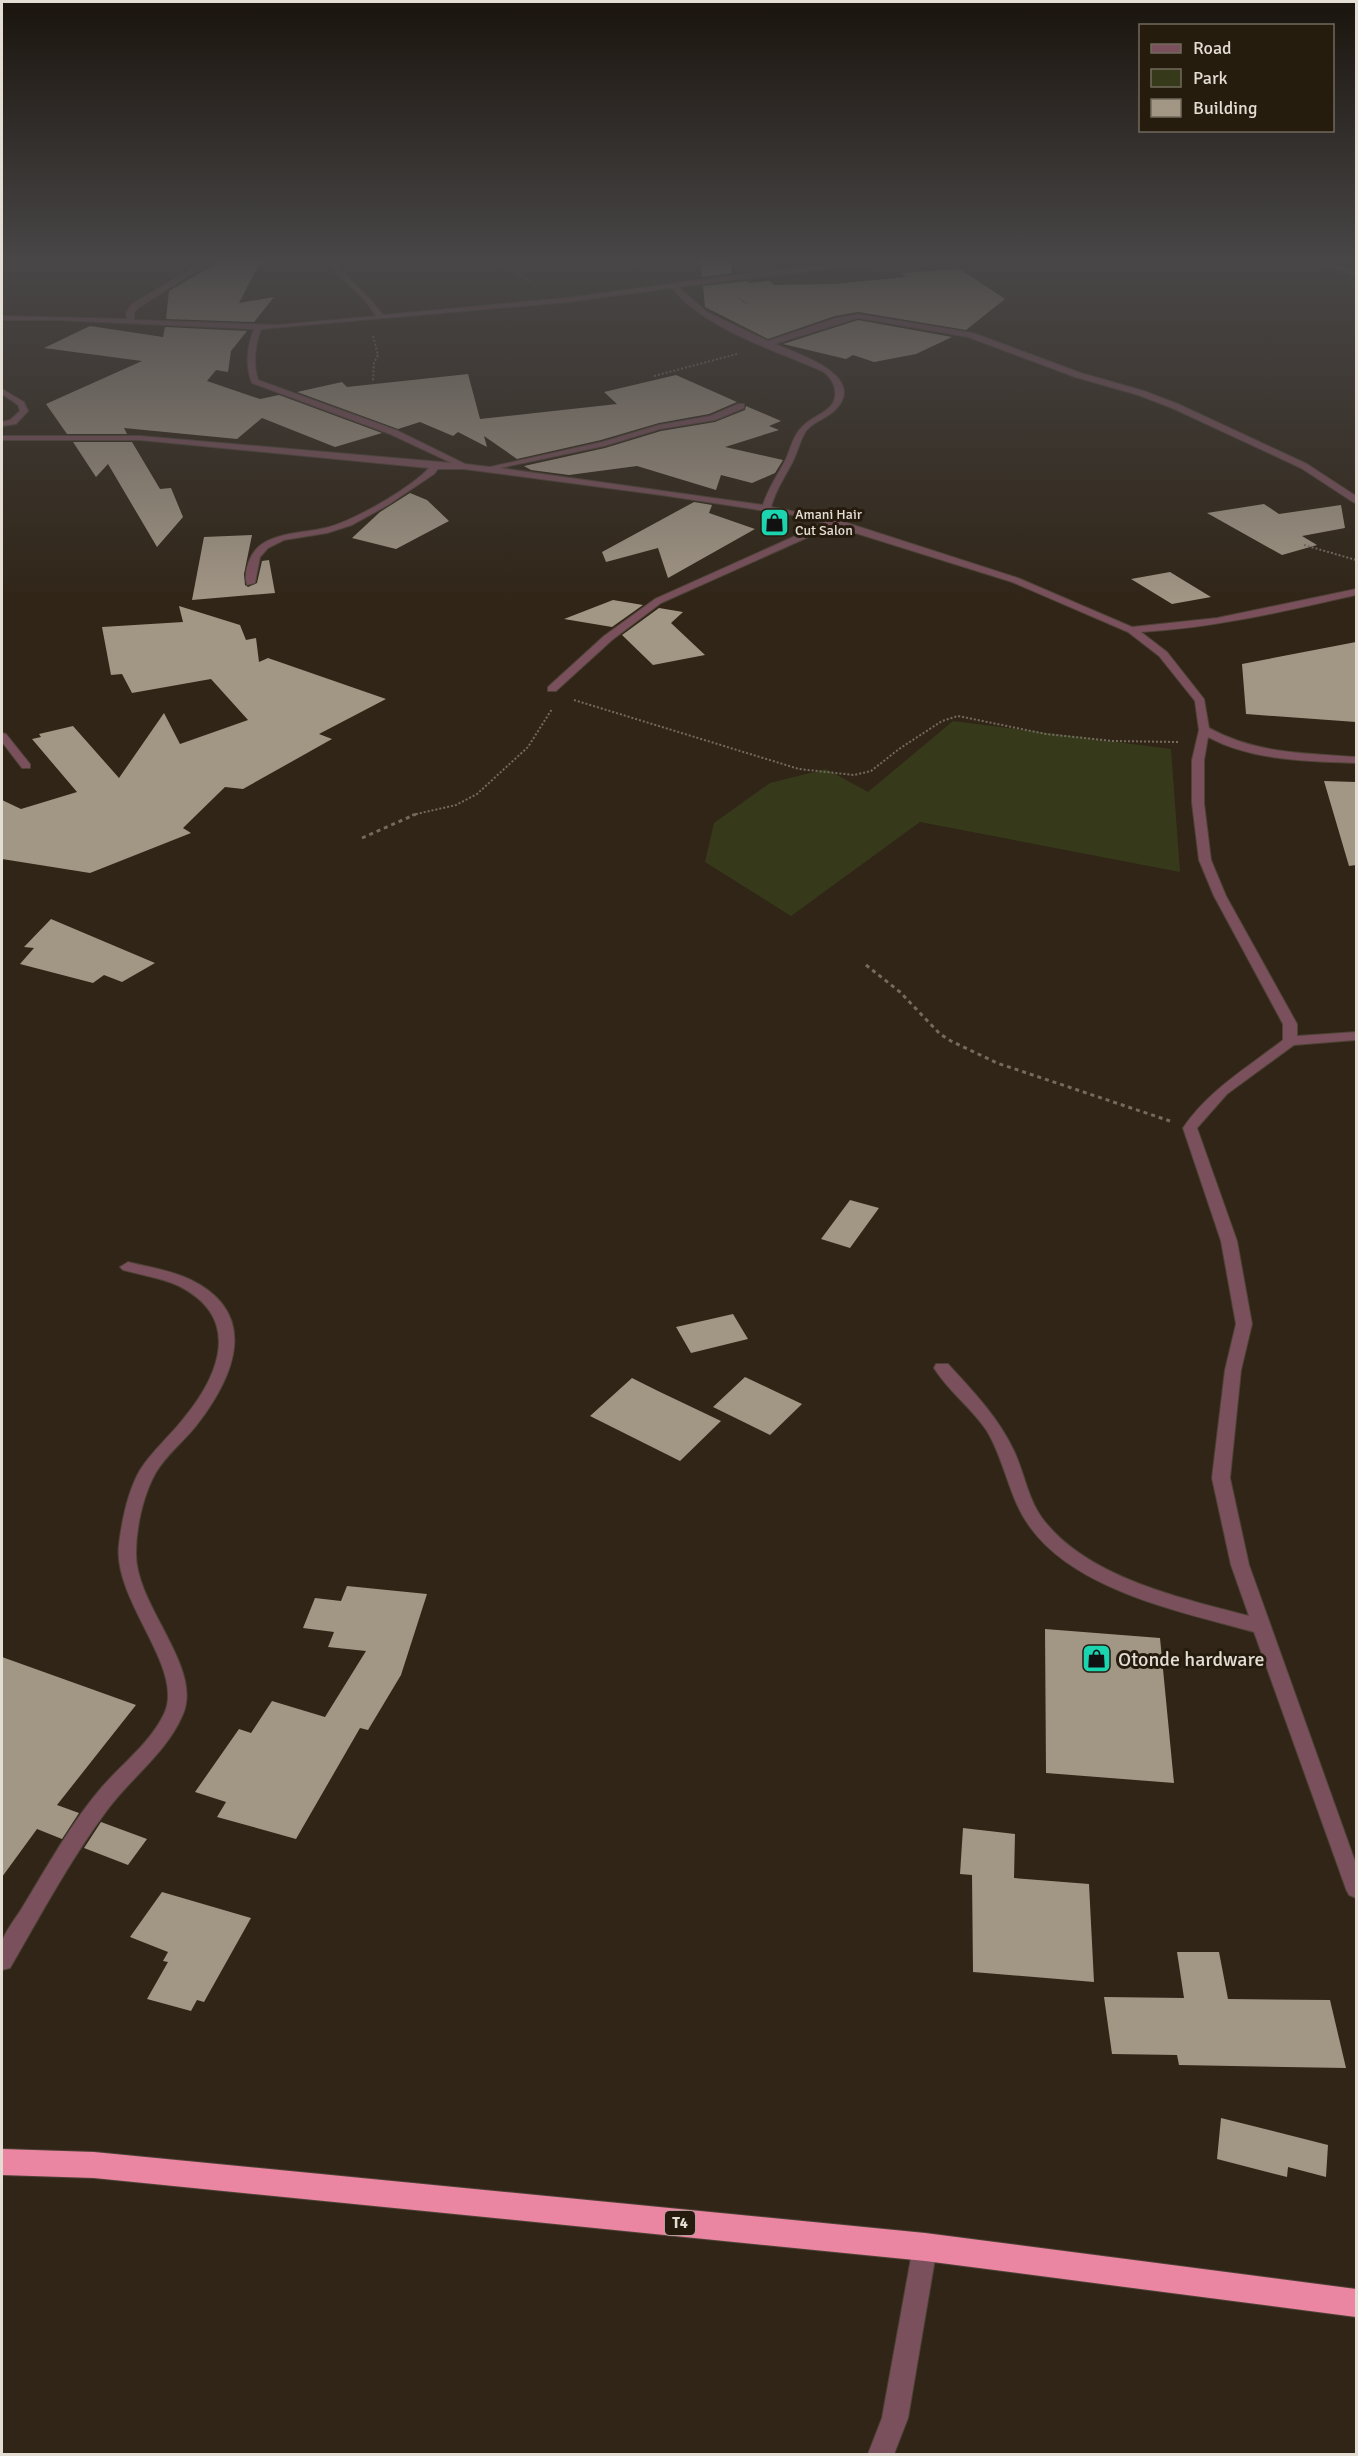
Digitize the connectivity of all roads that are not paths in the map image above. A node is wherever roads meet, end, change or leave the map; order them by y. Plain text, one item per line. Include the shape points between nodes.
1 (253, 375) edge
2 (833, 375) edge
3 (1077, 375) edge
4 (2, 391) edge
5 (741, 406) dead end
6 (2, 424) edge
7 (2, 438) edge
8 (435, 466) junction
9 (464, 466) junction
10 (485, 470) junction
11 (1355, 498) edge
12 (767, 507) junction
13 (835, 522) junction
14 (250, 583) dead end
15 (1356, 592) edge
16 (1131, 630) junction
17 (552, 689) road end
18 (2, 736) edge
19 (1202, 736) junction
20 (1356, 760) edge
21 (26, 766) dead end
22 (1356, 1036) edge
23 (1290, 1041) junction
24 (128, 1267) dead end
25 (942, 1368) dead end
26 (1262, 1627) junction
27 (1356, 1889) edge
28 (2, 1960) edge
29 (2, 2162) edge
30 (925, 2247) junction
31 (1356, 2303) edge
32 (881, 2454) edge

1 - 9 street via 255,381 393,432
2 - 12 street via 840,395 837,404 803,430
3 - 11 street via 1175,406 1304,466
4 - 6 street via 21,404 24,411 13,422
5 - 10 street via 712,418
7 - 8 street via 140,438
8 - 9 street
8 - 14 street via 381,506 337,528 264,546 253,564
9 - 10 street
10 - 12 street
12 - 13 street
13 - 16 street via 1015,580
13 - 17 street via 658,601 608,638
15 - 16 street via 1208,624
16 - 19 street via 1163,654 1200,701
18 - 21 street
19 - 20 street via 1255,752
19 - 23 street via 1198,803 1205,860 1220,896 1290,1024
22 - 23 street
23 - 26 street via 1223,1092 1199,1113 1190,1128 1229,1241 1244,1324 1233,1370 1221,1478 1240,1565
24 - 28 street via 184,1282 212,1300 224,1316 228,1334 218,1382 147,1473 127,1548 128,1572 180,1696 172,1718 152,1746 99,1805
25 - 26 street via 982,1409 1003,1446 1036,1523 1062,1552 1103,1575 1167,1599
26 - 27 street
29 - 30 highway, T4 via 94,2165
30 - 31 highway, T4
30 - 32 street via 895,2418

